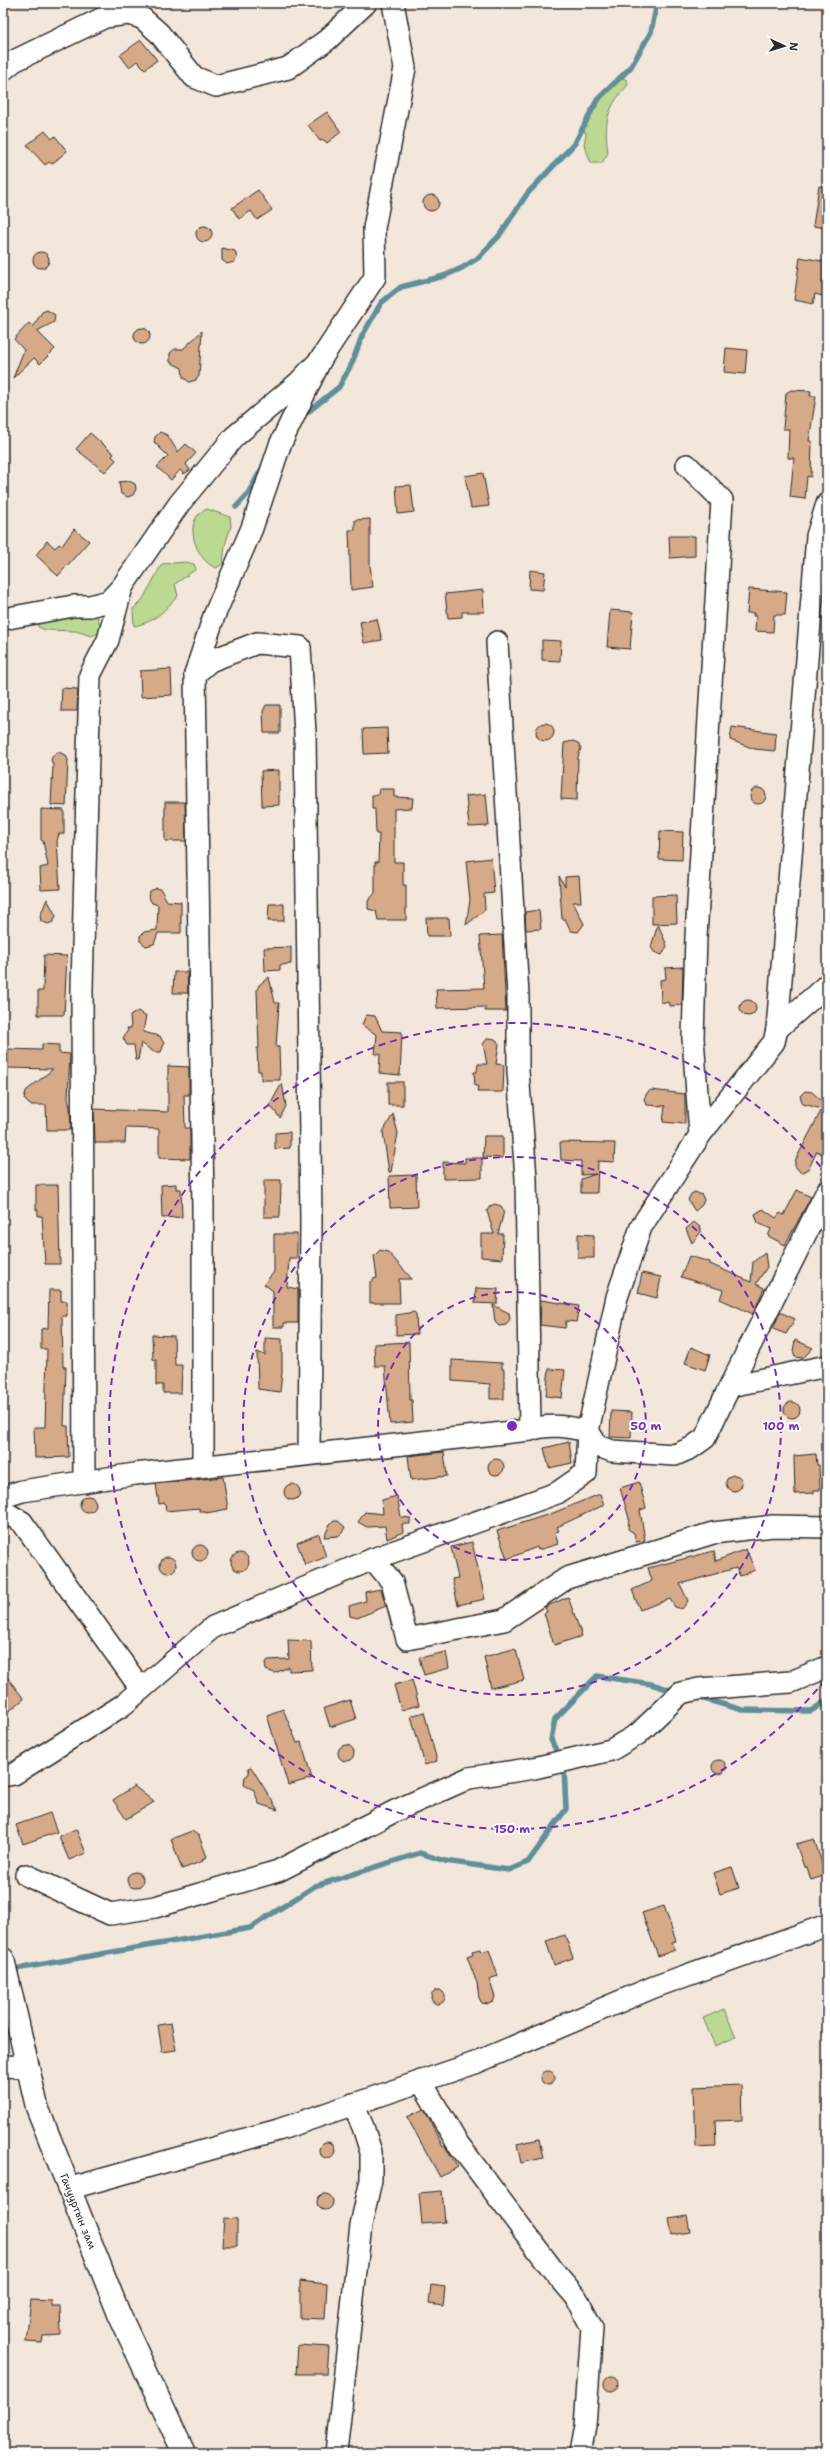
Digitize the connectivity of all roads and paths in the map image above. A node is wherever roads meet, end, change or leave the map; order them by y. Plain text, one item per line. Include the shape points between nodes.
1 (366, 3) edge
2 (393, 3) edge
3 (3, 70) edge
4 (321, 359) junction
5 (687, 465) dead end
6 (827, 504) edge
7 (122, 587) junction
8 (3, 619) edge
9 (497, 642) dead end
10 (195, 674) junction
11 (827, 985) edge
12 (777, 1028) junction
13 (700, 1135) junction
14 (827, 1191) edge
15 (827, 1366) edge
16 (730, 1386) junction
17 (530, 1430) junction
18 (588, 1431) junction
19 (309, 1454) junction
20 (203, 1466) junction
21 (84, 1482) junction
22 (3, 1497) edge
23 (3, 1510) edge
24 (827, 1527) edge
25 (373, 1559) junction
26 (827, 1667) edge
27 (141, 1689) junction
28 (3, 1776) edge
29 (26, 1875) dead end
30 (827, 1925) edge
31 (3, 1959) edge
32 (3, 2066) edge
33 (28, 2067) junction
34 (421, 2081) junction
35 (353, 2104) junction
36 (68, 2189) junction
37 (184, 2453) edge
38 (336, 2453) edge
39 (580, 2453) edge

1 - 3 street via 327,40 288,68 216,86 194,78 160,33 142,18 128,14 98,20 14,61
2 - 4 street via 405,68 374,228 375,277
4 - 7 street via 298,383 234,437 179,504
4 - 10 street via 280,445 252,528 214,616
5 - 13 street via 722,500 693,1022
6 - 12 street via 817,536
7 - 8 street via 109,601
7 - 21 street via 108,640 90,675 82,996
9 - 17 street via 518,995 518,1071 526,1178
10 - 19 street via 210,661 257,643 300,647 305,733 310,1166
10 - 20 street via 203,1207
11 - 12 street
12 - 13 street via 774,1042
13 - 18 street via 641,1227 617,1297
14 - 16 street
15 - 16 street
16 - 18 street via 705,1438 675,1455 612,1451 598,1446
17 - 18 street via 564,1426
17 - 19 street
18 - 25 street via 586,1473 557,1493
19 - 20 street
20 - 21 street
21 - 22 street
23 - 27 street via 22,1522
24 - 25 street via 773,1526 713,1532 566,1578 504,1620 407,1639 392,1582
25 - 27 street via 213,1627
26 - 29 street via 792,1682 700,1688 682,1693 638,1734 611,1750 534,1768 469,1778 396,1811 278,1871 155,1907 110,1914
27 - 28 street via 123,1705 20,1770
30 - 34 street via 654,1987 475,2064
31 - 33 main road, Гачууртын зам
32 - 33 street
33 - 36 main road, Гачууртын зам via 37,2107
34 - 35 street
34 - 39 street via 456,2141 576,2297 588,2318 592,2328 585,2426
35 - 36 street via 278,2130
35 - 38 street via 364,2127 371,2152 371,2180 361,2225
36 - 37 main road, Гачууртын зам via 119,2314

